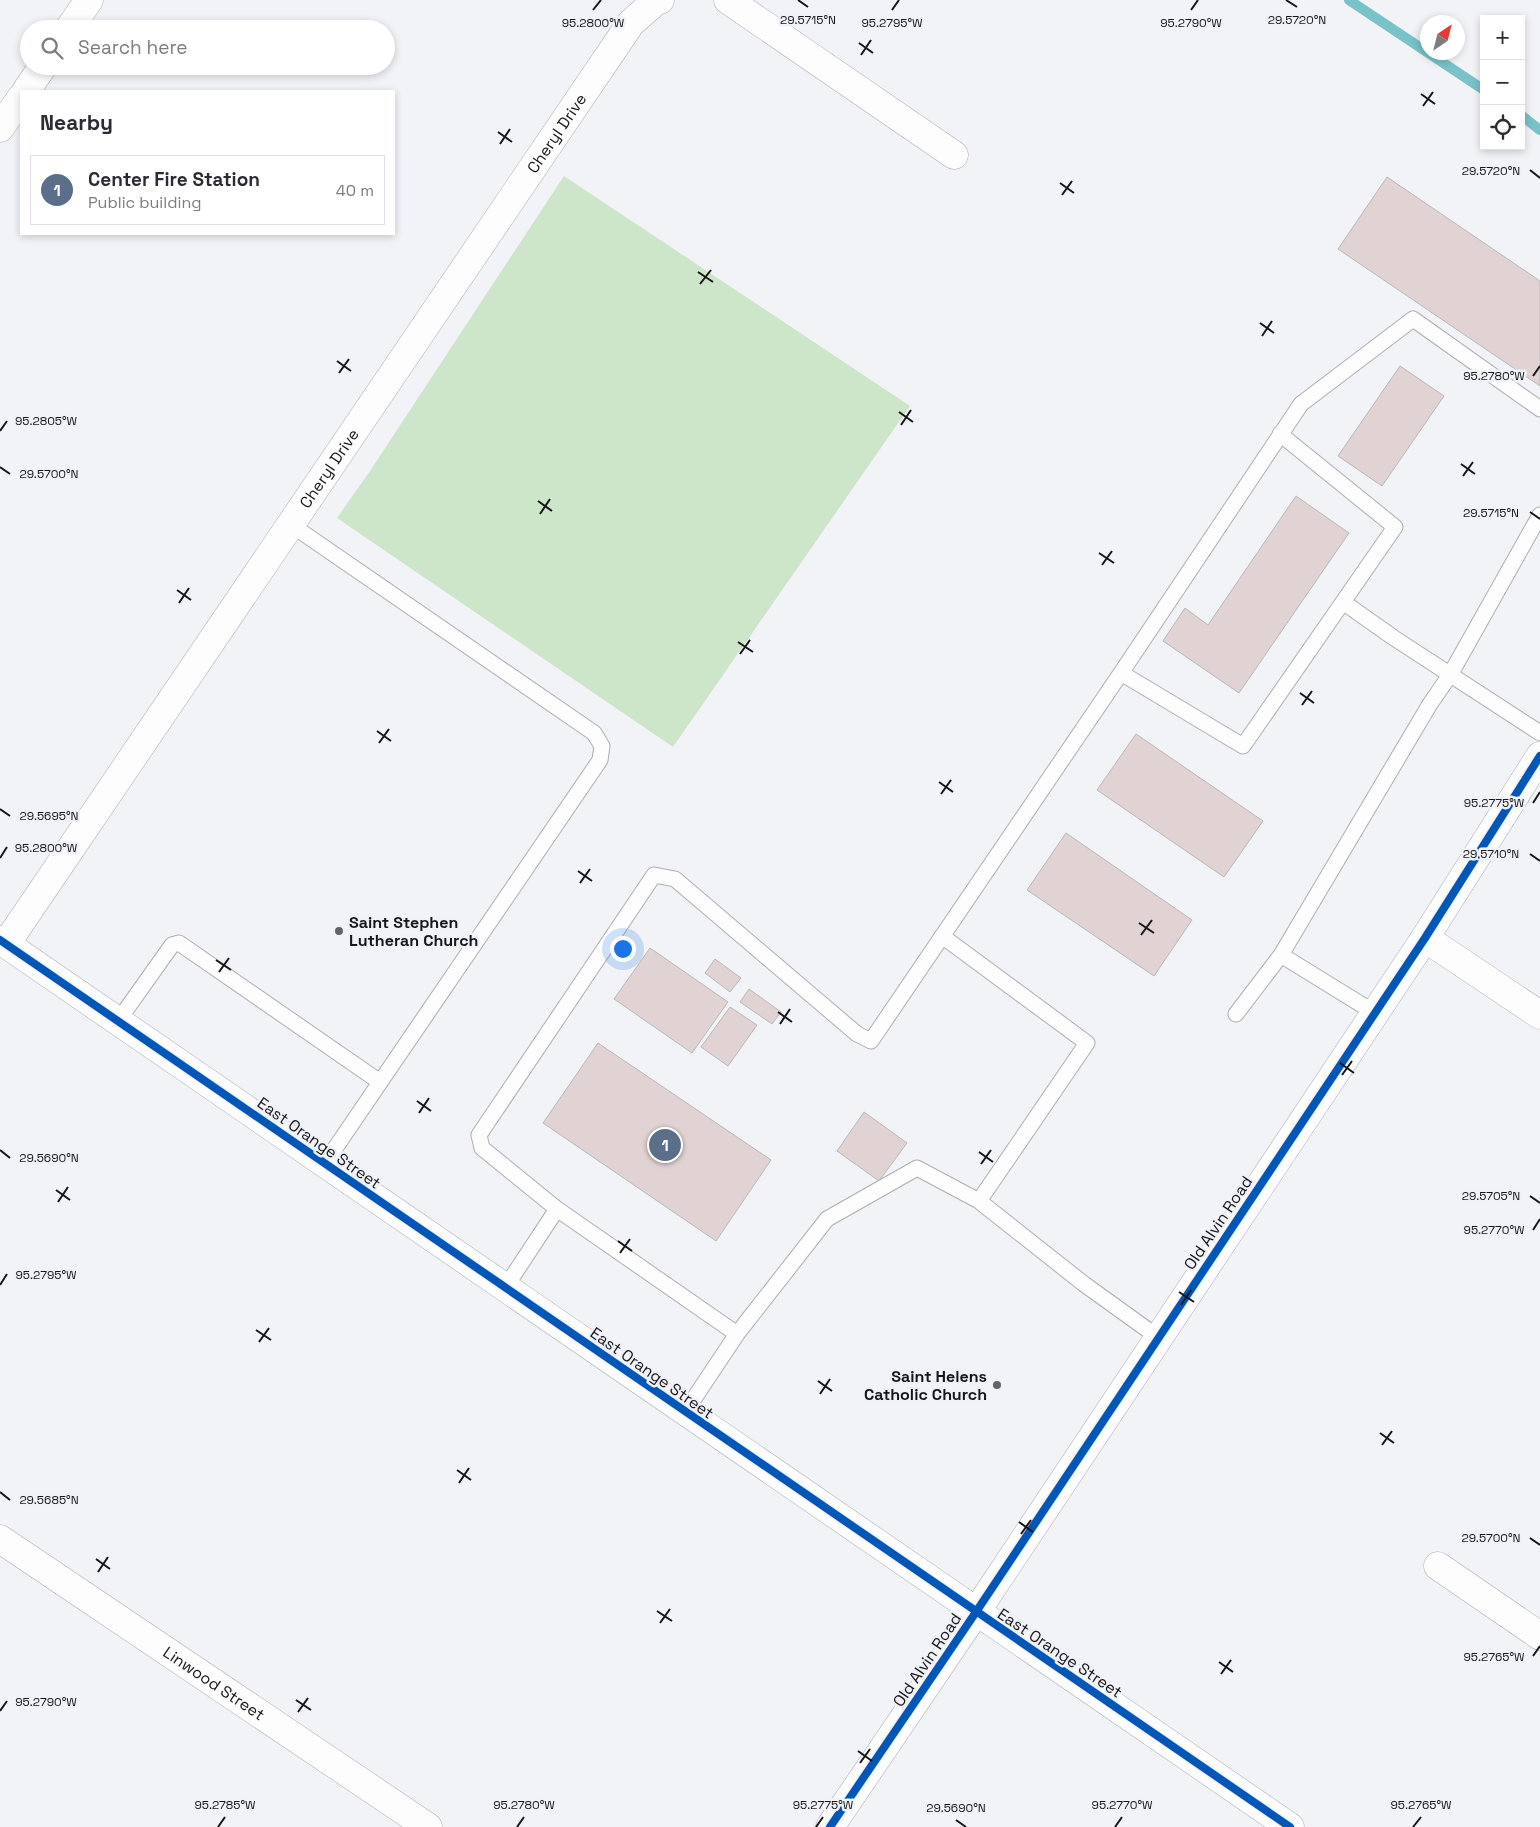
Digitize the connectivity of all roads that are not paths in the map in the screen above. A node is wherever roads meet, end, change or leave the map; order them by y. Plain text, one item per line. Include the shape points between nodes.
1 (89, 0) edge
2 (660, 0) edge
3 (728, 0) edge
4 (75, 20) edge
5 (37, 75) edge
6 (27, 90) edge
7 (20, 99) edge
8 (0, 128) edge
9 (954, 155) dead end
10 (1540, 409) edge
11 (1280, 434) junction
12 (1540, 515) edge
13 (290, 524) junction
14 (1343, 602) junction
15 (1121, 673) junction
16 (1450, 675) junction
17 (1540, 733) edge
18 (1540, 756) edge
19 (942, 936) junction
20 (1425, 938) junction
21 (3, 942) edge
22 (1282, 955) junction
23 (1375, 1012) junction
24 (1236, 1014) dead end
25 (1540, 1015) edge
26 (118, 1021) junction
27 (380, 1082) junction
28 (325, 1163) junction
29 (979, 1201) junction
30 (557, 1209) junction
31 (505, 1288) junction
32 (737, 1334) junction
33 (1158, 1338) junction
34 (685, 1412) junction
35 (0, 1539) edge
36 (1438, 1566) dead end
37 (976, 1612) junction
38 (1540, 1636) edge
39 (428, 1827) edge
40 (830, 1827) edge
41 (1290, 1827) edge

1 - 4 street
2 - 13 street, Cheryl Drive via 631,23
3 - 9 street
5 - 6 street
7 - 8 street
10 - 11 lane via 1413,319 1300,404
11 - 14 lane via 1395,527
11 - 15 lane
12 - 16 lane
13 - 21 street, Cheryl Drive
13 - 27 lane via 594,733 602,746 600,760
14 - 15 lane via 1243,746
14 - 16 lane
15 - 19 lane
16 - 17 lane
16 - 22 lane
18 - 20 street, Old Alvin Road
19 - 29 lane via 1087,1043
19 - 30 lane via 871,1041 857,1034 675,879 654,875 479,1135 482,1148
20 - 23 street, Old Alvin Road
20 - 25 street
21 - 26 street, East Orange Street
22 - 23 lane
22 - 24 lane
23 - 33 street, Old Alvin Road
26 - 27 lane via 172,945 179,943
26 - 28 street, East Orange Street
27 - 28 lane
28 - 31 street, East Orange Street
29 - 32 lane via 917,1168 827,1219
29 - 33 lane
30 - 31 lane
30 - 32 lane
31 - 34 street, East Orange Street
32 - 34 lane
33 - 37 street, Old Alvin Road
34 - 37 street, East Orange Street
35 - 39 street, Linwood Street
36 - 38 street
37 - 40 street, Old Alvin Road
37 - 41 street, East Orange Street

